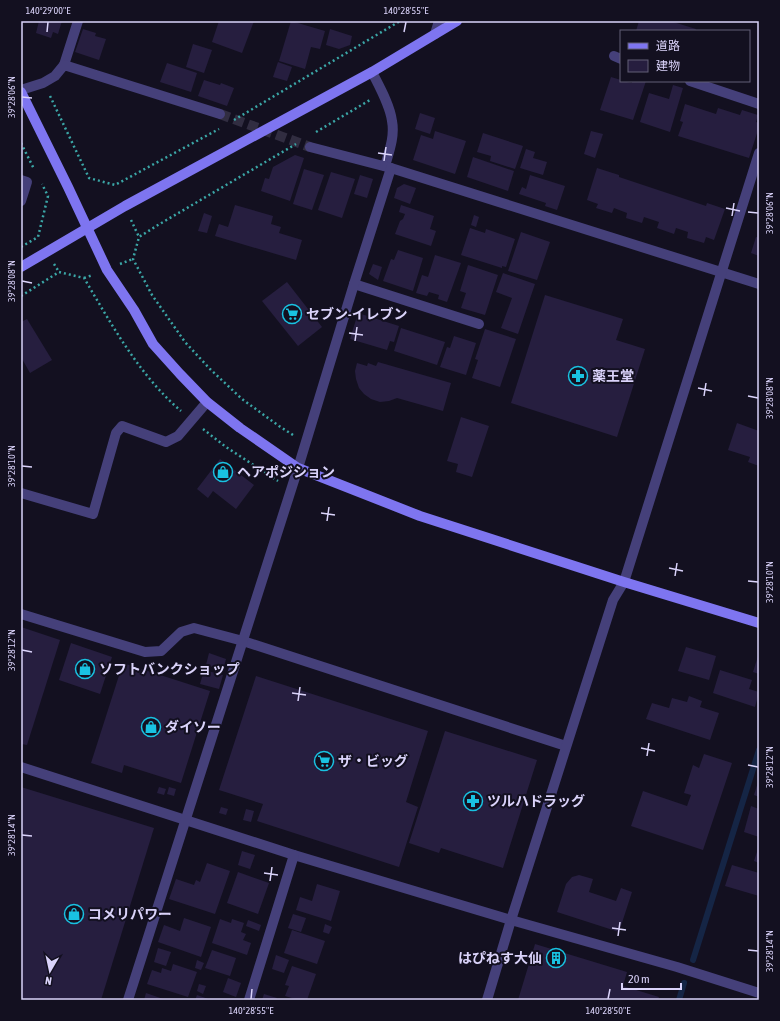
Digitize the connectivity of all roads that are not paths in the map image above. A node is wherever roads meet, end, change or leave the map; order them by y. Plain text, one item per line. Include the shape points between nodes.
1 (78, 21) edge
2 (439, 21) edge
3 (457, 21) edge
4 (435, 34) junction
5 (64, 65) junction
6 (372, 72) junction
7 (693, 82) edge
8 (21, 91) edge
9 (759, 104) edge
10 (220, 114) tunnel mouth
11 (305, 144) tunnel mouth
12 (759, 153) edge
13 (388, 167) junction
14 (21, 180) edge
15 (21, 201) edge
16 (88, 228) junction
17 (21, 267) edge
18 (722, 272) junction
19 (354, 284) junction
20 (759, 284) edge
21 (479, 324) dead end
22 (207, 402) junction
23 (298, 468) junction
24 (21, 493) edge
25 (624, 582) junction
26 (21, 614) edge
27 (759, 623) edge
28 (243, 641) junction
29 (566, 746) junction
30 (21, 767) edge
31 (186, 819) junction
32 (294, 855) junction
33 (511, 920) junction
34 (759, 993) edge
35 (128, 1000) edge
36 (249, 1000) edge
37 (487, 1000) edge

1 - 5 street
2 - 4 street
3 - 4 street
4 - 6 street
5 - 8 street via 55,76 44,83
5 - 10 street
6 - 13 street via 393,123
6 - 16 street
7 - 9 street
8 - 16 street
11 - 13 street
12 - 18 street
13 - 18 street
13 - 19 street
14 - 15 street via 27,182
16 - 17 street
16 - 22 street via 107,270 153,344
18 - 20 street
18 - 25 street
19 - 21 street
19 - 23 street
22 - 23 street
22 - 24 street via 178,436 166,442 122,426 116,433 92,514
23 - 25 street via 420,516
23 - 28 street
25 - 27 street
25 - 29 street via 613,600
26 - 28 street via 144,652 161,651 181,632 194,628
28 - 29 street
28 - 31 street
29 - 33 street
30 - 31 street
31 - 32 street
31 - 35 street
32 - 33 street
32 - 36 street
33 - 34 street
33 - 37 street

